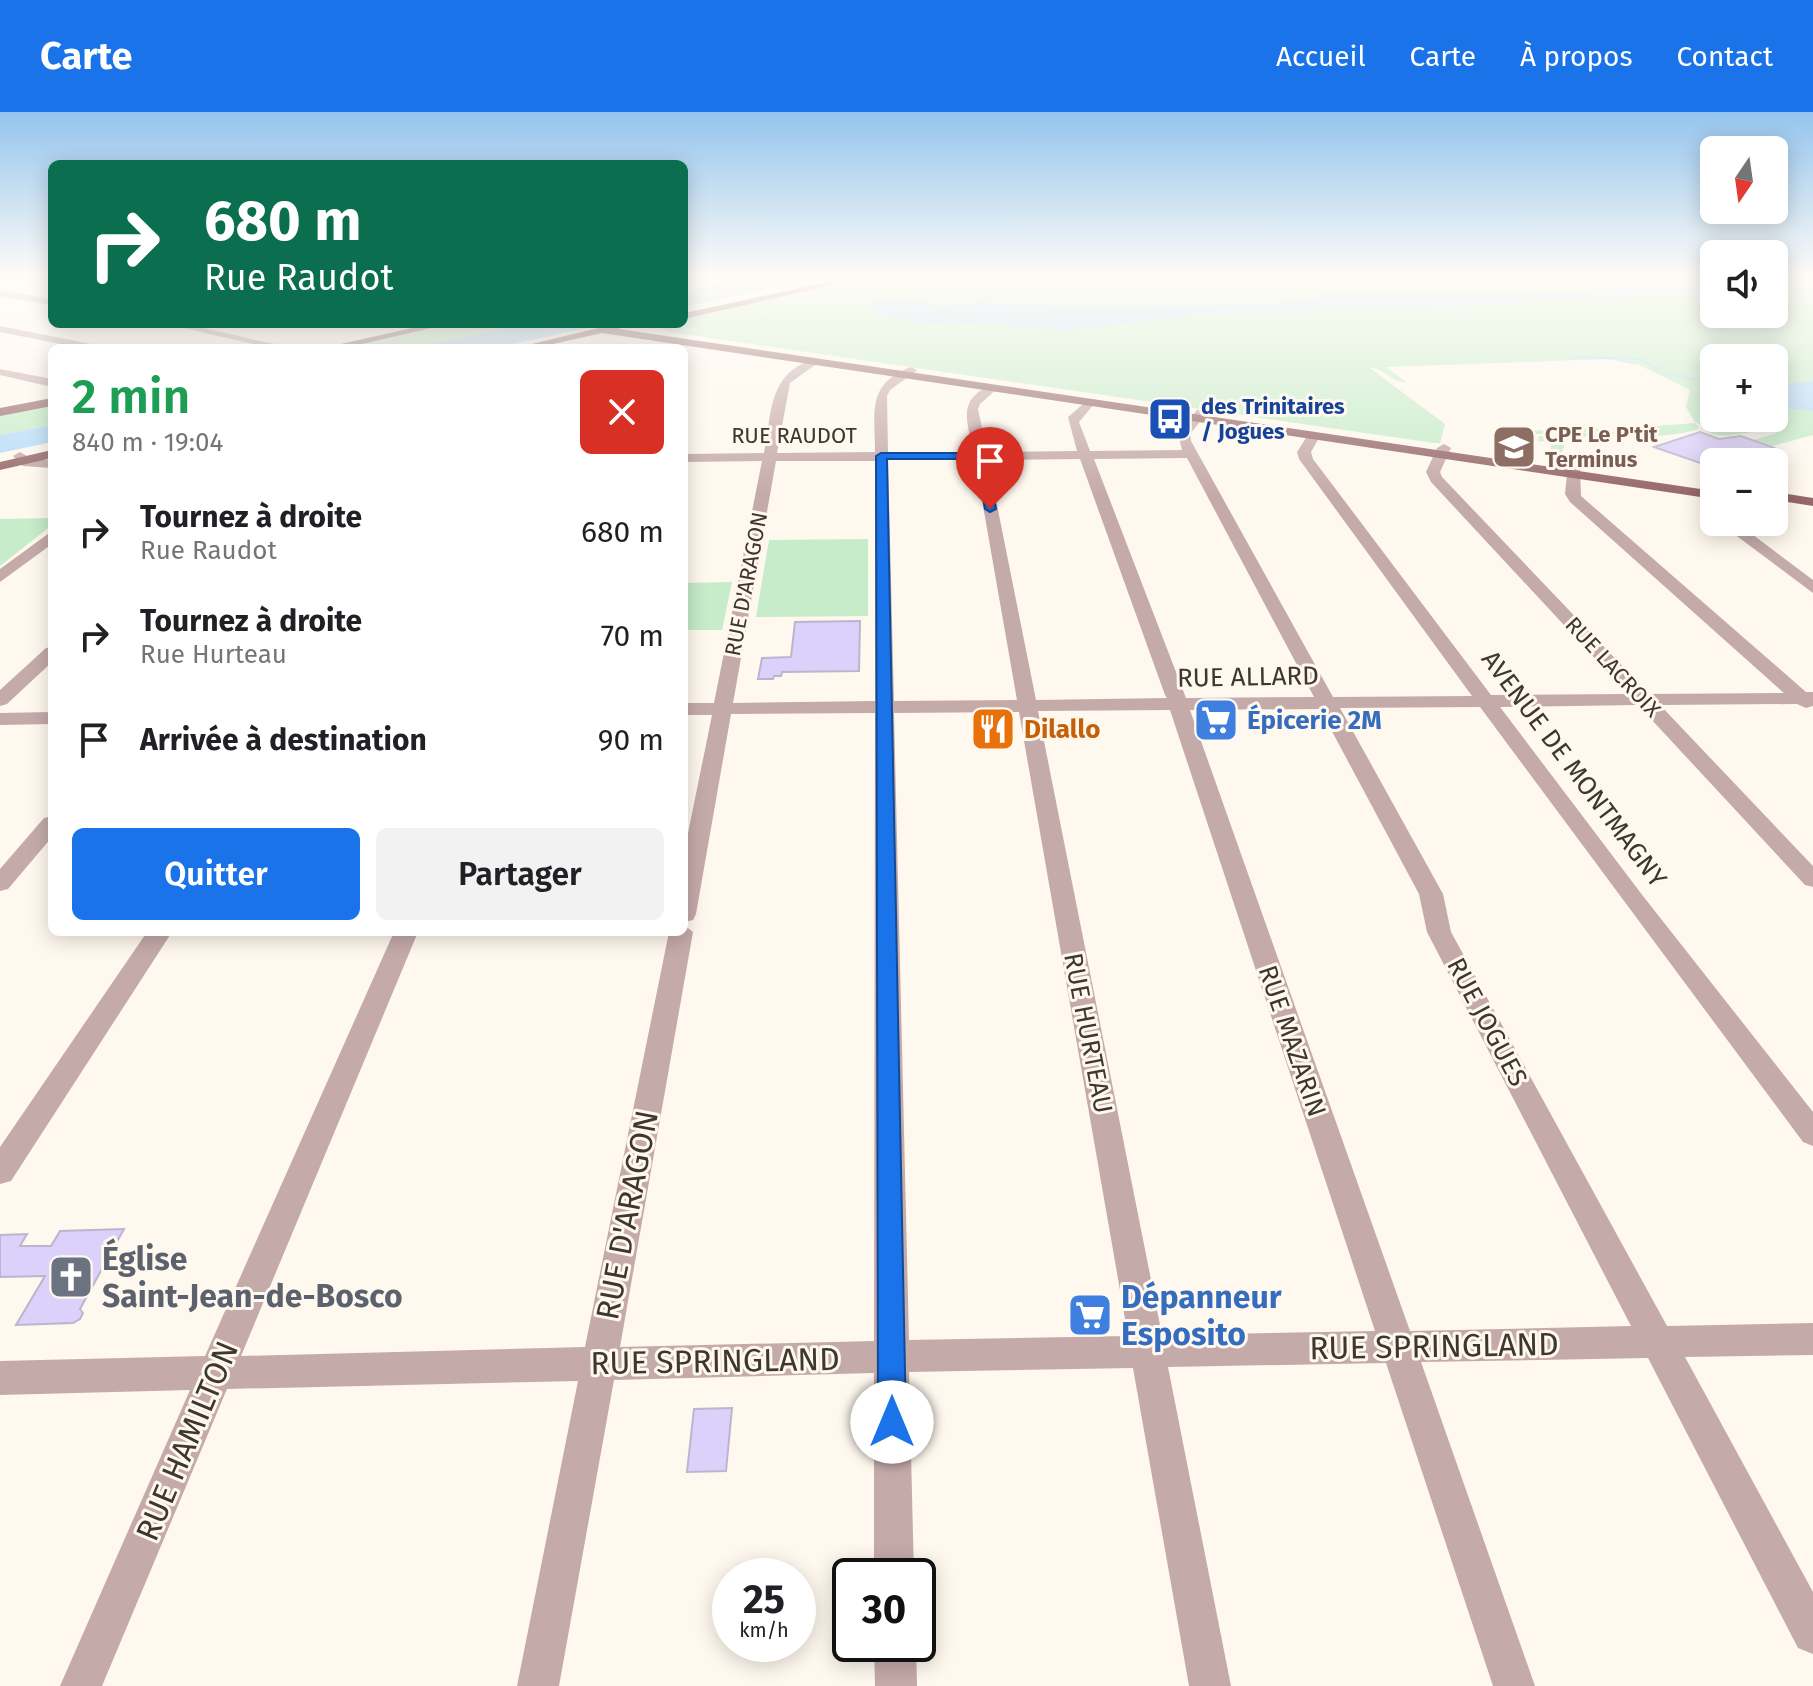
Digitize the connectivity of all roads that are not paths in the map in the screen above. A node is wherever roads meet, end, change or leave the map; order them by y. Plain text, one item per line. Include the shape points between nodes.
1 (703, 349) edge
2 (757, 349) edge
3 (811, 363) junction
4 (0, 372) edge
5 (907, 373) junction
6 (48, 382) edge
7 (991, 389) junction
8 (48, 403) edge
9 (1089, 403) junction
10 (0, 412) edge
11 (1198, 416) junction
12 (1314, 436) junction
13 (1442, 452) junction
14 (48, 453) edge
15 (1192, 454) junction
16 (1085, 455) junction
17 (881, 456) junction
18 (980, 456) junction
19 (770, 457) junction
20 (22, 458) junction
21 (688, 458) edge
22 (0, 463) edge
23 (48, 464) edge
24 (1572, 470) junction
25 (1700, 486) edge
26 (1700, 493) edge
27 (1788, 498) edge
28 (1813, 502) edge
29 (1788, 506) edge
30 (1813, 510) edge
31 (1744, 536) edge
32 (48, 539) edge
33 (0, 577) edge
34 (1813, 588) edge
35 (48, 656) edge
36 (1642, 699) junction
37 (0, 700) edge
38 (1485, 701) junction
39 (1809, 701) edge
40 (1327, 702) junction
41 (1177, 704) junction
42 (1027, 705) junction
43 (884, 707) junction
44 (723, 708) junction
45 (688, 709) edge
46 (48, 718) edge
47 (0, 719) edge
48 (48, 828) edge
49 (1813, 880) edge
50 (0, 884) edge
51 (688, 893) edge
52 (157, 936) edge
53 (404, 936) edge
54 (680, 936) edge
55 (1813, 1134) edge
56 (0, 1172) edge
57 (1813, 1339) edge
58 (1659, 1341) junction
59 (1396, 1346) junction
60 (1148, 1351) junction
61 (891, 1356) junction
62 (599, 1363) junction
63 (217, 1372) junction
64 (0, 1378) edge
65 (894, 1558) edge
66 (1813, 1633) edge
67 (895, 1662) edge
68 (81, 1686) edge
69 (538, 1686) edge
70 (896, 1686) edge
71 (1210, 1686) edge
72 (1514, 1686) edge

1 - 3 main road
2 - 5 main road
3 - 5 main road
3 - 19 street, RUE D'ARAGON via 785,380
4 - 6 street
5 - 7 main road
5 - 11 main road
5 - 17 street via 881,393
7 - 9 main road
7 - 18 street, RUE HURTEAU via 971,407
8 - 10 main road
9 - 11 main road
9 - 16 street, RUE MAZARIN via 1072,419
11 - 12 main road
11 - 13 main road
11 - 15 street via 1183,437
12 - 13 main road
12 - 38 street, AVENUE DE MONTMAGNY via 1303,455
13 - 24 main road
13 - 36 street, RUE LACROIX via 1433,472 1436,479
14 - 20 main road
15 - 16 street, RUE RAUDOT
15 - 40 street, RUE JOGUES
16 - 18 street, RUE RAUDOT
16 - 41 street, RUE MAZARIN
17 - 18 street, RUE RAUDOT
17 - 19 street, RUE RAUDOT
17 - 43 street
18 - 42 street, RUE HURTEAU
19 - 21 street, RUE RAUDOT
19 - 44 street, RUE D'ARAGON
20 - 22 main road
20 - 23 street
24 - 25 main road
24 - 26 main road
24 - 39 street via 1575,499
27 - 28 main road
29 - 30 main road
31 - 34 street
32 - 33 street
35 - 37 street
36 - 38 street, RUE ALLARD
36 - 39 street, RUE ALLARD
36 - 49 street, RUE LACROIX
38 - 40 street, RUE ALLARD
38 - 55 street, AVENUE DE MONTMAGNY
40 - 41 street, RUE ALLARD
40 - 58 street, RUE JOGUES via 1431,894 1439,932
41 - 42 street, RUE ALLARD
41 - 59 street, RUE MAZARIN
42 - 43 street, RUE ALLARD
42 - 60 street, RUE HURTEAU
43 - 44 street, RUE ALLARD
43 - 61 street
44 - 45 street, RUE ALLARD
44 - 51 street, RUE D'ARAGON
46 - 47 street
48 - 50 street
52 - 56 street
53 - 63 street, RUE HAMILTON
54 - 62 street, RUE D'ARAGON
57 - 58 street, RUE SPRINGLAND
58 - 59 street, RUE SPRINGLAND
58 - 66 street, RUE JOGUES
59 - 60 street, RUE SPRINGLAND
59 - 72 street, RUE MAZARIN
60 - 61 street, RUE SPRINGLAND
60 - 71 street, RUE HURTEAU
61 - 62 street, RUE SPRINGLAND
61 - 65 street
62 - 63 street, RUE SPRINGLAND
62 - 69 street, RUE D'ARAGON
63 - 64 street, RUE SPRINGLAND
63 - 68 street, RUE HAMILTON
67 - 70 street

